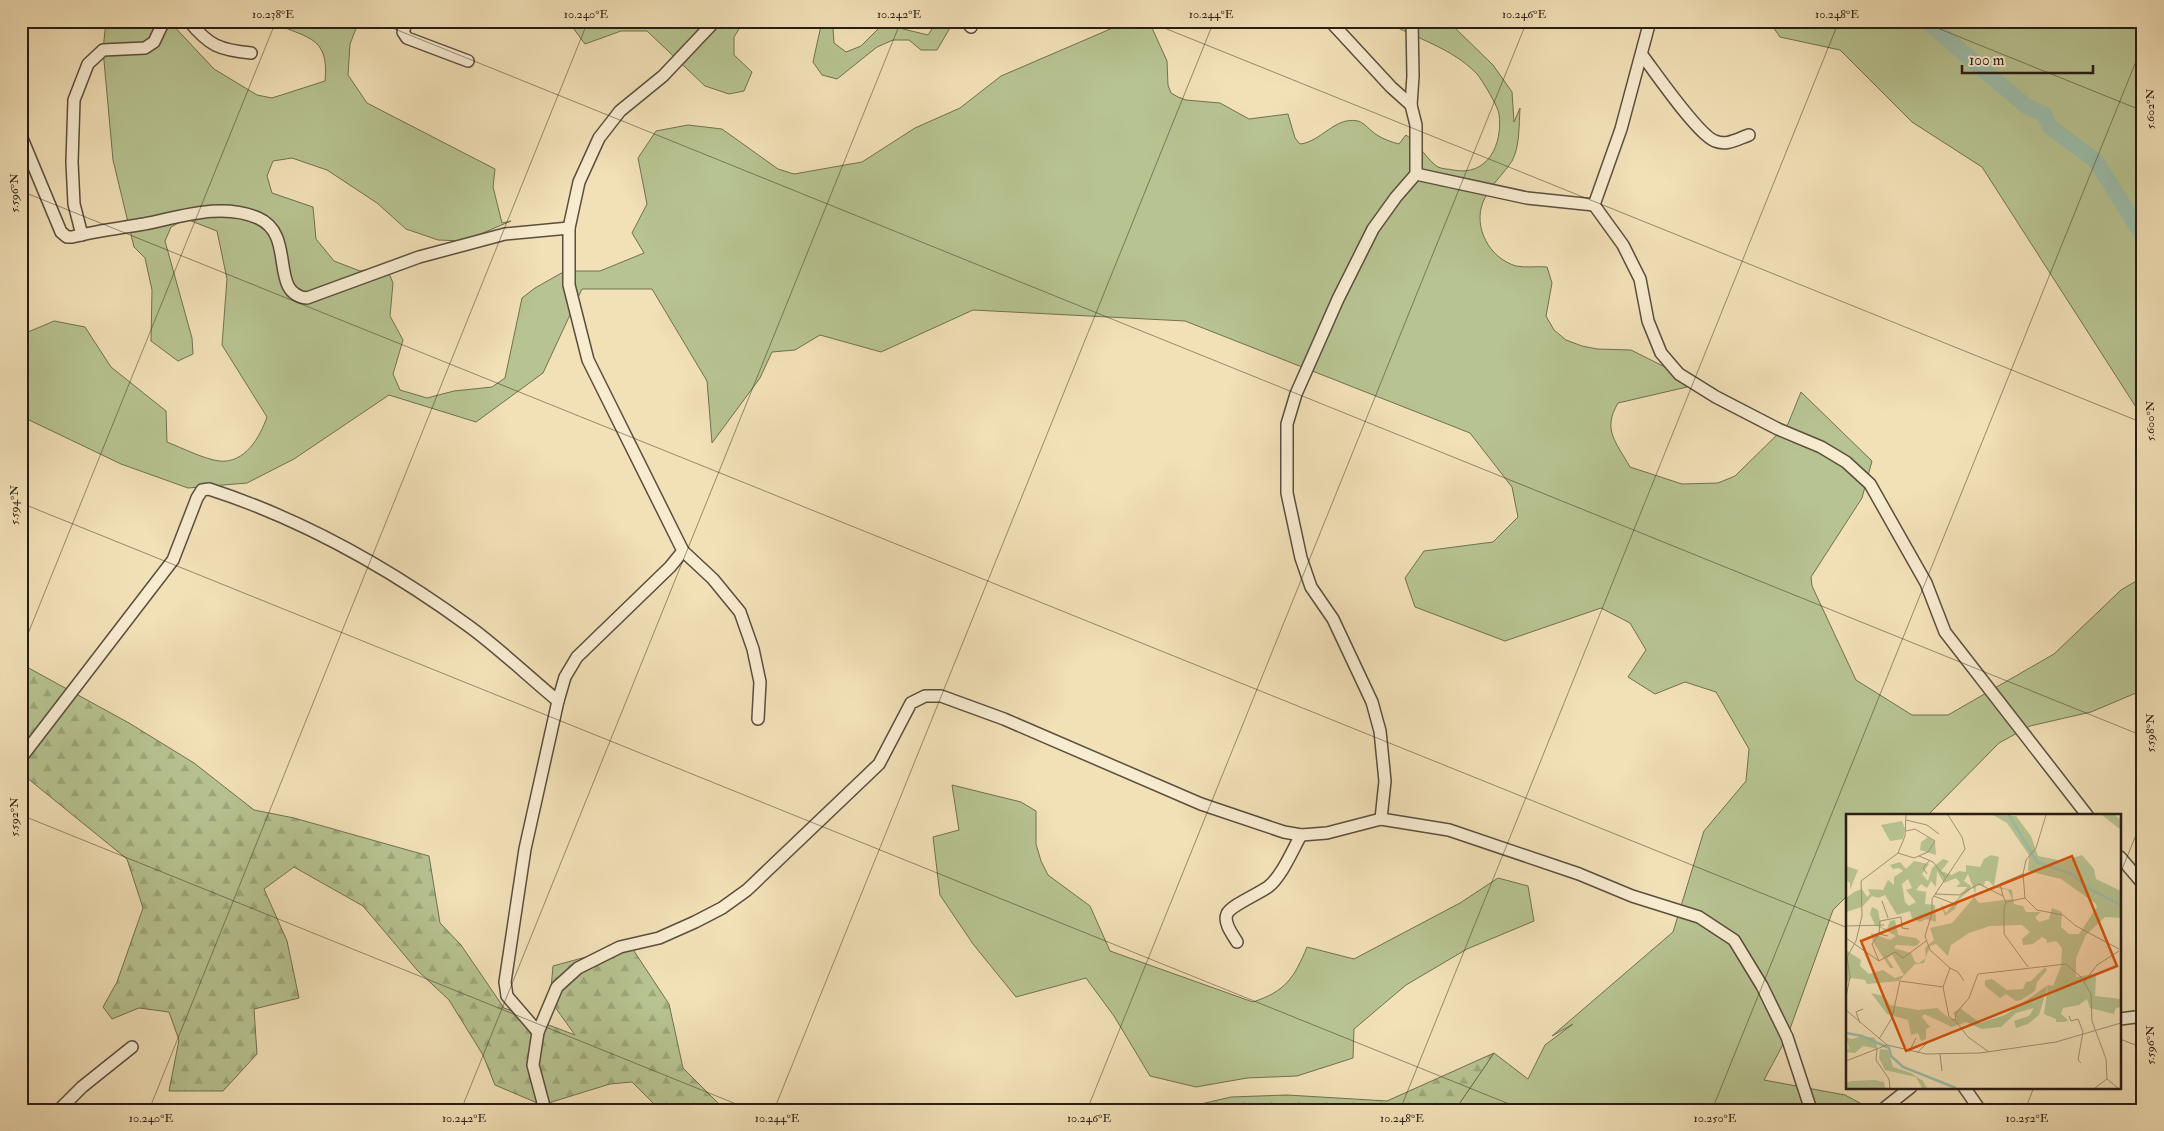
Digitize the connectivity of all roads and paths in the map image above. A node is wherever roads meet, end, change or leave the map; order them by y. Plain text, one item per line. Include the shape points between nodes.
1 (164, 21) edge
2 (189, 21) edge
3 (407, 21) edge
4 (715, 21) edge
5 (1330, 21) edge
6 (1412, 21) edge
7 (1650, 21) edge
8 (251, 53) dead end
9 (1642, 55) junction
10 (468, 60) dead end
11 (1410, 105) junction
12 (1748, 135) dead end
13 (21, 136) edge
14 (1416, 174) junction
15 (1594, 205) junction
16 (569, 228) junction
17 (82, 235) junction
18 (683, 551) junction
19 (558, 700) junction
20 (758, 719) dead end
21 (21, 758) edge
22 (2086, 814) edge
23 (1381, 819) junction
24 (1301, 835) junction
25 (2122, 859) edge
26 (2143, 884) edge
27 (1237, 942) dead end
28 (2143, 1016) edge
29 (2122, 1019) edge
30 (538, 1032) junction
31 (132, 1046) dead end
32 (1910, 1088) edge
33 (1965, 1088) edge
34 (59, 1110) edge
35 (545, 1110) edge
36 (1811, 1110) edge
37 (1882, 1110) edge
38 (1980, 1110) edge

1 - 17 street via 154,42 145,48 104,50 88,64 74,100 74,204
2 - 8 street via 202,38 213,45
3 - 10 street via 403,32 407,38
4 - 16 street via 663,76 620,111 599,138 579,182
5 - 11 street
6 - 11 street
7 - 9 street
9 - 12 street via 1700,129 1714,141 1727,144
9 - 15 street via 1621,129
11 - 14 street via 1416,125
13 - 17 street via 61,232 72,238
14 - 15 street via 1527,198
14 - 23 street via 1373,229 1296,394 1287,424 1287,493 1301,558 1311,587 1333,619 1372,702 1380,731 1385,781
15 - 22 street via 1623,245 1640,278 1648,321 1661,353 1679,374 1778,429 1821,447 1846,462 1870,484 1926,583 1945,632
16 - 17 street via 505,234 419,258 307,298 297,297 288,289 275,232 259,218 239,213 192,214
16 - 18 street via 569,286 588,360
18 - 19 street via 577,657 565,677
18 - 20 street via 713,579 740,612 754,649 760,682
19 - 21 street via 471,628 405,584 314,532 209,489 202,490 197,498 173,560
19 - 30 street via 525,849 505,982 507,996
23 - 24 street via 1327,833
23 - 36 street via 1448,830 1579,874 1632,896 1669,906 1719,928 1734,940 1762,986 1787,1037
24 - 27 street via 1270,886 1231,907 1226,920
24 - 30 street via 1201,804 1004,719 941,696 925,696 911,703 879,764 747,890 695,922 659,938 620,948 578,968 557,987
25 - 26 street
28 - 29 street
30 - 35 street via 533,1065
31 - 34 street
32 - 37 street
33 - 38 street

